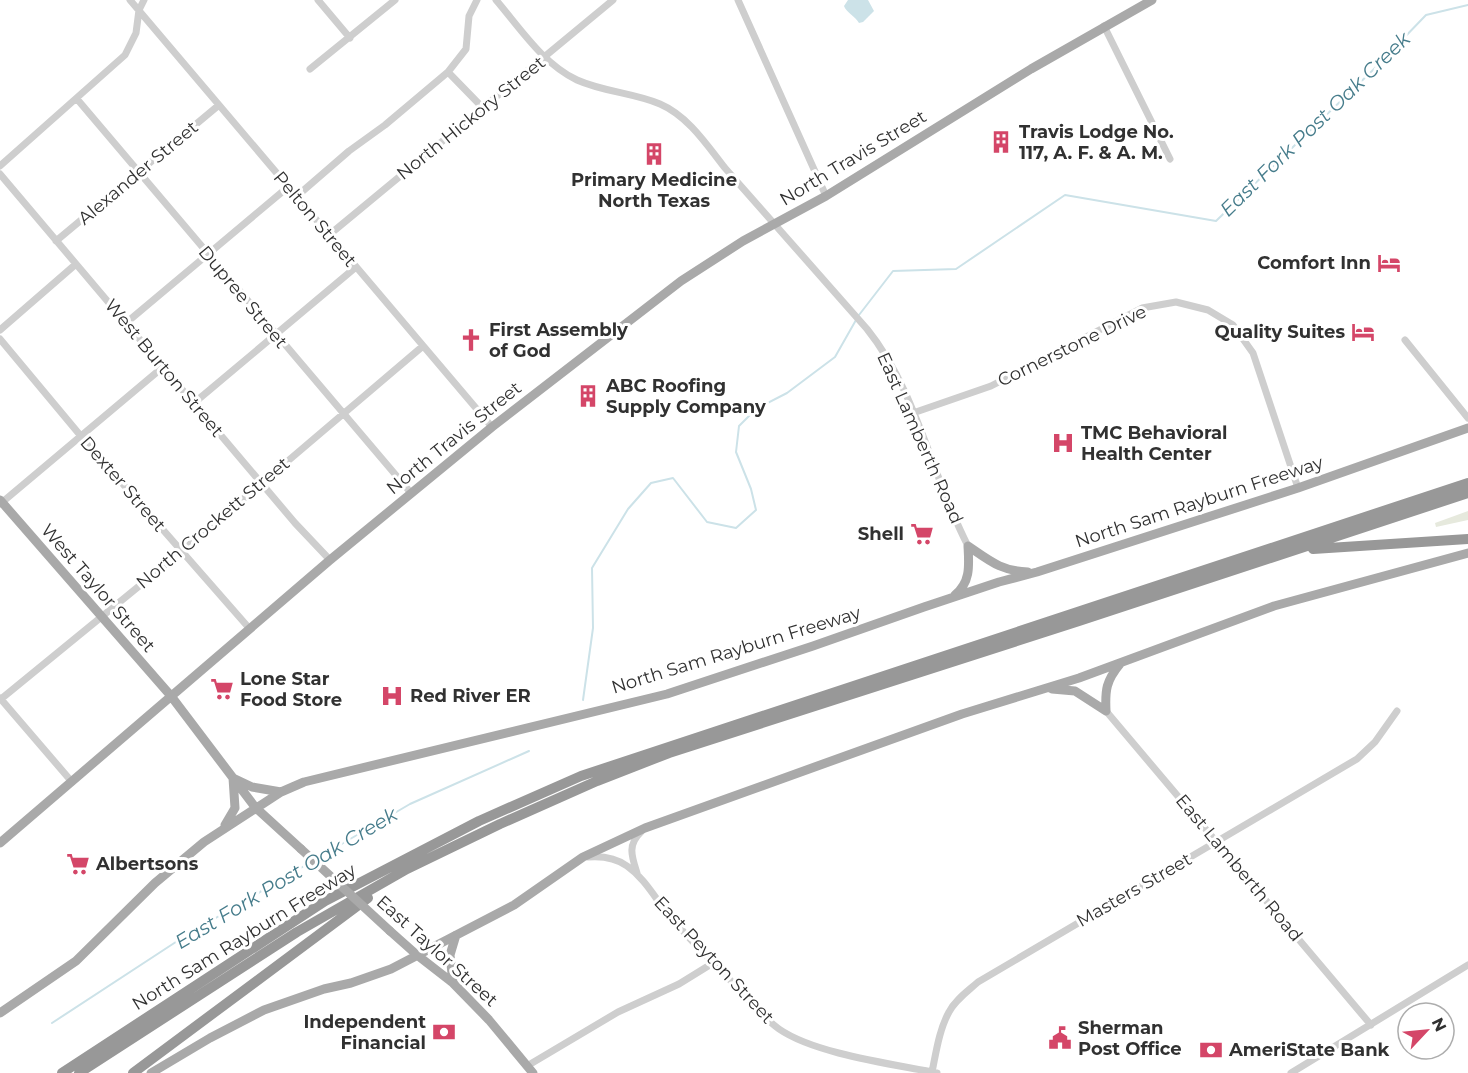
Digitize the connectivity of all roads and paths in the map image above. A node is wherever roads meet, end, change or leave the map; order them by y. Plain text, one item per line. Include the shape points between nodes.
1 (130, 0) edge
2 (144, 0) edge
3 (318, 0) edge
4 (395, 0) edge
5 (477, 0) edge
6 (496, 0) edge
7 (613, 0) edge
8 (738, 0) edge
9 (1152, 0) edge
10 (139, 10) junction
11 (1104, 27) junction
12 (350, 38) junction
13 (545, 57) junction
14 (310, 69) dead end
15 (448, 72) junction
16 (77, 99) junction
17 (219, 105) junction
18 (483, 108) junction
19 (1170, 159) dead end
20 (0, 166) edge
21 (139, 172) junction
22 (0, 174) edge
23 (288, 187) junction
24 (297, 196) junction
25 (826, 196) junction
26 (775, 225) junction
27 (329, 235) junction
28 (56, 241) junction
29 (208, 255) junction
30 (76, 264) junction
31 (356, 267) junction
32 (126, 323) junction
33 (0, 330) edge
34 (275, 334) junction
35 (0, 339) edge
36 (1405, 340) dead end
37 (423, 346) junction
38 (163, 367) junction
39 (194, 403) junction
40 (913, 413) junction
41 (342, 414) junction
42 (1468, 418) edge
43 (492, 427) junction
44 (1468, 428) edge
45 (80, 435) junction
46 (261, 482) junction
47 (1468, 483) edge
48 (1298, 488) junction
49 (411, 493) junction
50 (1468, 493) edge
51 (1, 502) edge
52 (1468, 539) edge
53 (969, 546) junction
54 (182, 551) junction
55 (1294, 551) junction
56 (1468, 553) edge
57 (330, 560) junction
58 (1037, 572) junction
59 (953, 597) junction
60 (101, 617) junction
61 (249, 628) junction
62 (1122, 661) junction
63 (1046, 689) junction
64 (171, 696) junction
65 (1, 698) edge
66 (1106, 711) junction
67 (1397, 711) dead end
68 (233, 778) junction
69 (72, 782) junction
70 (280, 792) junction
71 (255, 807) junction
72 (225, 827) junction
73 (645, 828) junction
74 (1216, 841) junction
75 (0, 843) edge
76 (583, 857) junction
77 (407, 869) junction
78 (637, 873) junction
79 (456, 935) junction
80 (417, 956) junction
81 (713, 963) junction
82 (1468, 965) edge
83 (453, 983) junction
84 (0, 1013) edge
85 (1371, 1025) junction
86 (530, 1070) edge
87 (1303, 1070) edge
88 (934, 1072) edge
89 (62, 1073) edge
90 (79, 1073) edge
91 (134, 1073) edge
92 (151, 1073) edge
93 (1291, 1073) edge

1 - 10 street, Pelton Street
2 - 10 street
3 - 12 street
4 - 12 street
5 - 15 street via 469,16 466,49
6 - 13 street, East Lamberth Road
7 - 13 street, North Hickory Street
8 - 25 street
9 - 11 main road, North Travis Street
10 - 16 street via 136,33 125,55
10 - 17 street, Pelton Street
11 - 19 street
11 - 25 main road, North Travis Street
12 - 14 street
13 - 18 street, North Hickory Street
13 - 26 street, East Lamberth Road via 576,79 660,104 680,116
15 - 18 street
15 - 24 street
16 - 20 street
16 - 21 street, Dupree Street
17 - 21 street, Alexander Street
17 - 23 street, Pelton Street
18 - 27 street, North Hickory Street
21 - 28 street, Alexander Street
21 - 29 street, Dupree Street
22 - 28 street, West Burton Street
23 - 24 street, Pelton Street
23 - 29 street
24 - 27 street, Pelton Street
25 - 26 main road, North Travis Street
26 - 40 street, East Lamberth Road via 882,347
26 - 43 main road, North Travis Street via 681,281
27 - 31 street, Pelton Street
28 - 30 street, West Burton Street
29 - 32 street
29 - 34 street, Dupree Street
30 - 32 street, West Burton Street
30 - 33 street
31 - 34 street
31 - 37 street, Pelton Street
32 - 38 street, West Burton Street
34 - 39 street
34 - 41 street, Dupree Street
35 - 45 street, Dexter Street
36 - 42 street
37 - 41 street, North Crockett Street
37 - 43 street, Pelton Street
38 - 39 street, West Burton Street
38 - 45 street
39 - 46 street, West Burton Street
40 - 48 street, Cornerstone Drive via 991,386 1142,308 1176,302 1208,310 1233,325 1253,353
40 - 53 street, East Lamberth Road via 953,517
41 - 46 street, North Crockett Street
41 - 49 street, Dupree Street
43 - 49 main road, North Travis Street
44 - 48 main road, North Sam Rayburn Freeway
45 - 51 street
45 - 54 street, Dexter Street
46 - 54 street, North Crockett Street
46 - 57 street, West Burton Street
47 - 89 highway, North Sam Rayburn Freeway via 581,777 479,821 325,901
48 - 58 main road, North Sam Rayburn Freeway
49 - 57 main road, North Travis Street
50 - 55 highway, North Sam Rayburn Freeway
51 - 60 main road, West Taylor Street
52 - 55 highway
53 - 58 main road via 1006,570
53 - 59 main road via 968,576
54 - 60 street, North Crockett Street
54 - 61 street, Dexter Street
55 - 77 highway, North Sam Rayburn Freeway via 669,753 510,819
56 - 62 main road via 1274,606
57 - 61 main road, North Travis Street
58 - 59 main road, North Sam Rayburn Freeway
59 - 70 main road, North Sam Rayburn Freeway via 667,694 314,780
60 - 64 main road, West Taylor Street
60 - 65 street, North Crockett Street
61 - 64 main road, North Travis Street
62 - 63 main road
62 - 66 main road via 1106,686
63 - 66 main road via 1075,691
63 - 73 main road via 962,714
64 - 68 main road, East Taylor Street
64 - 69 main road, North Travis Street
65 - 69 street
66 - 74 street, East Lamberth Road
67 - 74 street, Masters Street via 1357,759
68 - 70 main road via 258,789
68 - 71 main road, East Taylor Street
68 - 72 main road via 235,808
69 - 75 main road, North Travis Street
70 - 71 main road, North Sam Rayburn Freeway
71 - 72 main road, North Sam Rayburn Freeway
71 - 80 main road, East Taylor Street, bridge
72 - 84 main road, North Sam Rayburn Freeway via 155,883 76,961
73 - 76 main road
73 - 78 street, East Peyton Street via 631,847
74 - 85 street, East Lamberth Road
74 - 88 street, Masters Street via 978,982 948,1012
76 - 78 street, East Peyton Street via 609,859
76 - 79 main road via 514,905
77 - 90 highway, North Sam Rayburn Freeway via 297,932
77 - 91 highway
78 - 81 street, East Peyton Street via 673,921
79 - 80 main road
79 - 83 main road via 450,955
80 - 83 main road, East Taylor Street
80 - 92 main road via 375,975 264,1010
81 - 86 street via 679,984 618,1012
81 - 88 street, East Peyton Street via 779,1029 803,1041
82 - 85 street
83 - 86 main road, East Taylor Street
85 - 87 street
87 - 93 street

